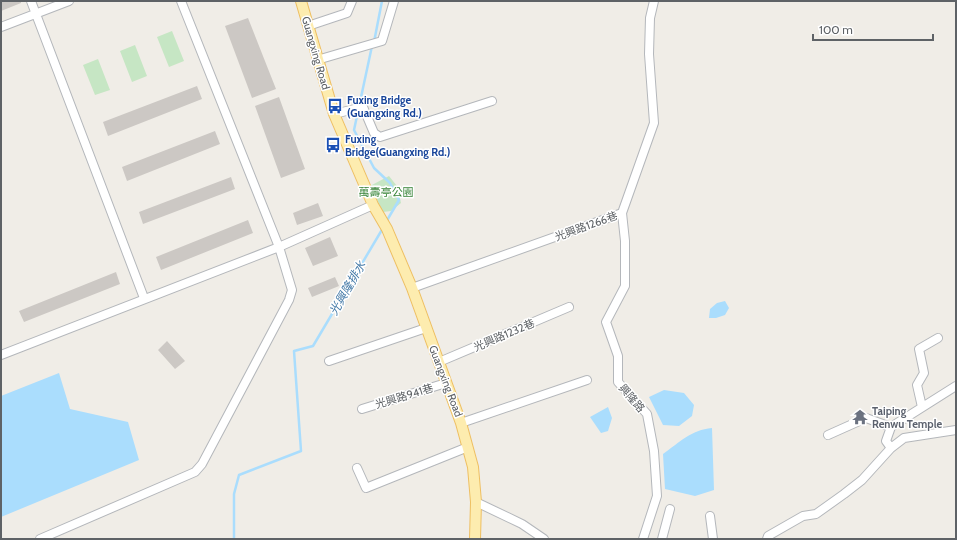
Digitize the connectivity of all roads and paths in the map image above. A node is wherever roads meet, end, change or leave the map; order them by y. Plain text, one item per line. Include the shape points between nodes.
1 (31, 1) edge
2 (69, 1) edge
3 (180, 1) edge
4 (301, 1) edge
5 (352, 1) edge
6 (394, 1) edge
7 (654, 1) edge
8 (36, 14) junction
9 (308, 26) junction
10 (1, 27) edge
11 (317, 60) junction
12 (492, 101) dead end
13 (334, 114) junction
14 (373, 205) junction
15 (622, 213) junction
16 (278, 247) junction
17 (412, 288) junction
18 (144, 298) junction
19 (569, 307) dead end
20 (426, 328) junction
21 (938, 338) dead end
22 (1, 355) edge
23 (329, 361) dead end
24 (439, 362) junction
25 (588, 380) dead end
26 (446, 383) junction
27 (956, 386) edge
28 (922, 407) junction
29 (362, 410) dead end
30 (461, 423) junction
31 (891, 426) junction
32 (956, 430) edge
33 (828, 435) dead end
34 (468, 447) junction
35 (891, 448) junction
36 (357, 468) dead end
37 (476, 502) junction
38 (670, 509) dead end
39 (710, 516) dead end
40 (40, 539) edge
41 (475, 539) edge
42 (544, 539) edge
43 (644, 539) edge
44 (662, 539) edge
45 (713, 539) edge
46 (767, 539) edge

1 - 8 lane
2 - 8 lane
3 - 16 lane
4 - 9 main road, Guangxing Road
5 - 9 lane via 347,13
6 - 11 lane via 382,42
7 - 15 lane, 光興路1266巷 via 650,18 649,54 654,123
8 - 10 lane
8 - 18 lane
9 - 11 main road, Guangxing Road
11 - 13 main road, Guangxing Road
12 - 13 lane via 380,137 374,133 363,107
13 - 14 main road, Guangxing Road
14 - 16 lane
14 - 17 main road, Guangxing Road via 387,229
15 - 17 lane, 光興路1266巷
15 - 43 lane, 興隆路 via 625,286 606,322 618,356 618,382 647,414 654,451 657,496
16 - 18 lane
16 - 40 lane via 292,290 289,300 202,464 195,472
17 - 20 main road, Guangxing Road
18 - 22 lane
19 - 24 lane, 光興路1232巷
20 - 23 lane
20 - 24 main road, Guangxing Road
21 - 28 lane via 919,349 924,373 916,385
24 - 26 main road, Guangxing Road
25 - 30 lane
26 - 29 lane, 光興路941巷
26 - 30 main road, Guangxing Road
27 - 28 lane
28 - 31 lane
30 - 34 main road, Guangxing Road
31 - 33 lane via 866,418
31 - 35 lane via 886,441
32 - 35 lane via 904,438
34 - 36 lane via 366,488
34 - 37 main road, Guangxing Road via 473,467
35 - 46 lane via 862,480 844,494 816,514 803,516
37 - 41 main road, Guangxing Road
37 - 42 lane via 522,524
38 - 44 lane
39 - 45 lane

